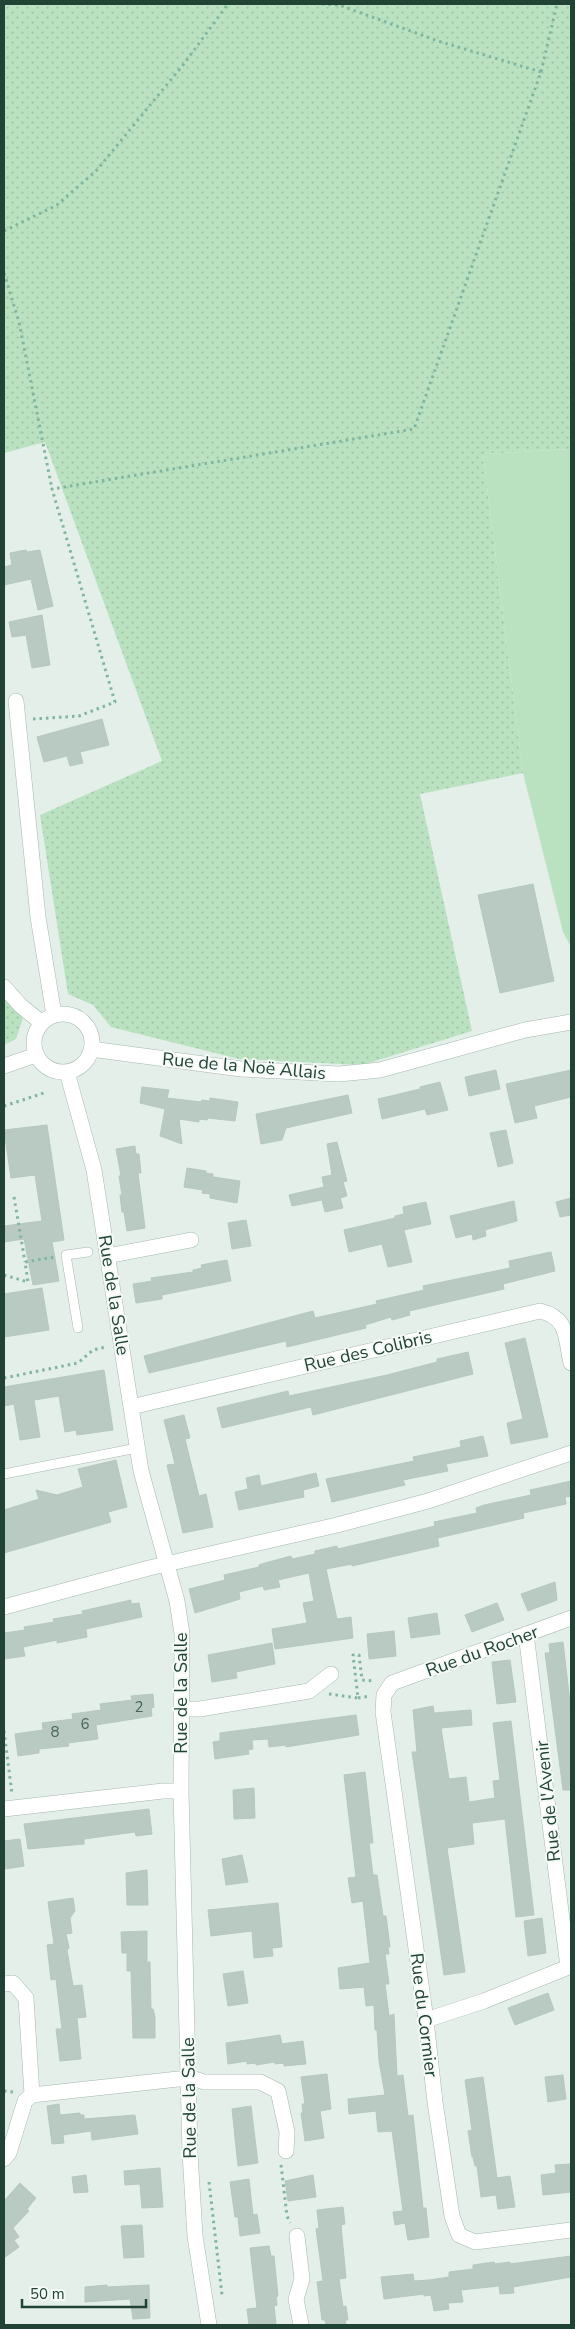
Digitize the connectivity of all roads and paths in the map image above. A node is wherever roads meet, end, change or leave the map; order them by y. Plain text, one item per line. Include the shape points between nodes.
1 (228, 4) edge
2 (322, 4) edge
3 (557, 4) edge
4 (541, 72) junction
5 (4, 231) edge
6 (4, 273) edge
7 (52, 489) junction
8 (16, 701) dead end
9 (18, 720) junction
10 (4, 987) edge
11 (48, 1019) junction
12 (571, 1022) edge
13 (91, 1049) junction
14 (36, 1055) junction
15 (4, 1066) edge
16 (67, 1072) junction
17 (44, 1094) dead end
18 (4, 1106) edge
19 (14, 1196) dead end
20 (191, 1240) dead end
21 (88, 1252) dead end
22 (66, 1255) junction
23 (108, 1256) junction
24 (25, 1262) junction
25 (4, 1275) edge
26 (78, 1328) dead end
27 (121, 1344) junction
28 (571, 1363) edge
29 (4, 1378) edge
30 (131, 1407) junction
31 (137, 1448) junction
32 (571, 1453) edge
33 (4, 1474) edge
34 (168, 1564) junction
35 (4, 1607) edge
36 (571, 1618) edge
37 (526, 1634) junction
38 (331, 1674) dead end
39 (392, 1684) junction
40 (309, 1691) junction
41 (182, 1709) junction
42 (4, 1731) edge
43 (181, 1792) junction
44 (8, 1805) edge
45 (570, 1967) edge
46 (4, 1984) edge
47 (426, 2020) junction
48 (187, 2079) junction
49 (32, 2095) junction
50 (286, 2150) joint
51 (4, 2159) edge
52 (571, 2230) edge
53 (297, 2236) joint
54 (209, 2325) edge
55 (301, 2325) edge

1 - 5 path via 183,65 96,171 57,205
2 - 4 path via 339,5 438,41
3 - 4 path
4 - 7 path via 414,429
6 - 7 path via 19,322
7 - 9 path via 115,702 79,716
8 - 9 street
9 - 11 street
10 - 11 street via 21,1006
11 - 13 street via 74,1016 88,1030
11 - 14 street via 34,1039
12 - 13 street, Rue de la Noë Allais via 525,1030 380,1070 339,1074 241,1069
13 - 16 street via 83,1064
14 - 15 street
14 - 16 street via 49,1069
16 - 23 street, Rue de la Salle via 94,1170
17 - 18 path
19 - 24 path
20 - 23 street
21 - 22 lane
22 - 24 path
22 - 26 lane
23 - 27 street, Rue de la Salle
24 - 25 path via 28,1282
27 - 29 path via 93,1350 78,1363
27 - 30 street, Rue de la Salle
28 - 30 street, Rue des Colibris via 562,1322 553,1314 540,1311
30 - 31 street, Rue de la Salle
31 - 33 lane
31 - 34 street, Rue de la Salle via 152,1515
32 - 34 street via 428,1501
34 - 35 street
34 - 41 street, Rue de la Salle via 182,1634
36 - 37 street, Rue du Rocher
37 - 39 street, Rue du Rocher
37 - 45 street, Rue de l'Avenir
38 - 40 street
39 - 40 path via 362,1680 359,1655 353,1655 358,1698
39 - 47 street, Rue du Cormier via 384,1695 383,1712
40 - 41 street via 200,1709
41 - 43 street, Rue de la Salle
42 - 44 path
43 - 44 street
43 - 48 street, Rue de la Salle
45 - 47 street via 484,2002
46 - 49 street via 13,1983 26,1998
47 - 52 street, Rue du Cormier via 451,2207 459,2235 475,2242
48 - 49 street
48 - 50 street via 260,2082 278,2091 287,2132
48 - 54 street, Rue de la Salle via 195,2236
49 - 51 street via 25,2101 12,2146
50 - 53 path via 280,2159 286,2216
53 - 55 street via 302,2279 296,2299

